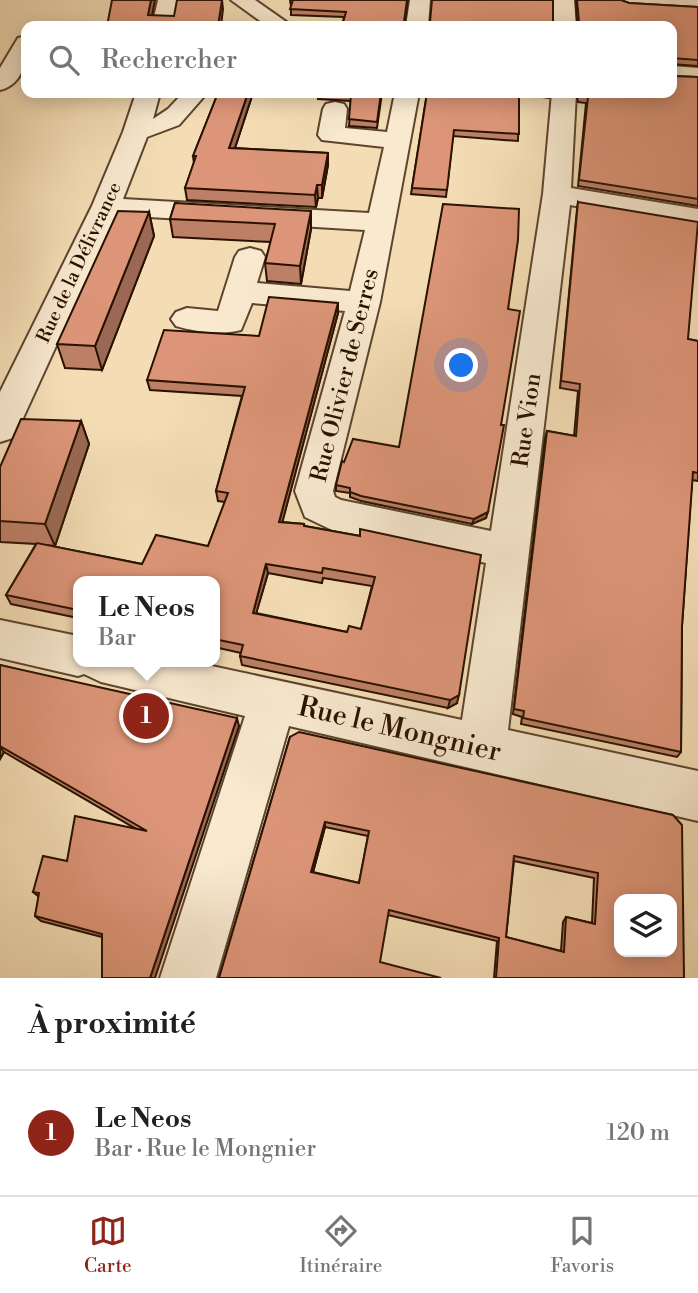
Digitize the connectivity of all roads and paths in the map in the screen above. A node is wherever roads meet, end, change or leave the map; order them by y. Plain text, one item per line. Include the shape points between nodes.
1 (420, 0) edge
2 (564, 0) edge
3 (628, 0) edge
4 (168, 1) edge
5 (698, 5) edge
6 (164, 21) edge
7 (418, 21) edge
8 (565, 21) edge
9 (21, 48) edge
10 (677, 73) edge
11 (698, 75) edge
12 (0, 83) edge
13 (146, 98) edge
14 (191, 98) edge
15 (406, 98) edge
16 (564, 98) edge
17 (334, 109) dead end
18 (136, 132) junction
19 (399, 141) junction
20 (557, 194) junction
21 (106, 205) junction
22 (698, 218) edge
23 (382, 222) junction
24 (250, 257) dead end
25 (240, 292) junction
26 (364, 302) junction
27 (187, 319) dead end
28 (0, 429) edge
29 (508, 551) junction
30 (0, 639) edge
31 (73, 655) edge
32 (124, 667) edge
33 (273, 700) junction
34 (482, 746) junction
35 (698, 796) edge
36 (188, 978) edge

1 - 7 street
2 - 8 street
3 - 5 street
4 - 6 street
9 - 12 street via 15,65
10 - 11 street
13 - 18 street, Rue de la Délivrance
14 - 18 street via 167,124
15 - 19 street, Rue Olivier de Serres
16 - 20 street, Rue Vion
17 - 19 street via 331,135 335,137
18 - 21 street, Rue de la Délivrance
19 - 23 street, Rue Olivier de Serres
20 - 22 street
20 - 29 street, Rue Vion
21 - 23 street
21 - 28 street, Rue de la Délivrance
23 - 26 street, Rue Olivier de Serres
24 - 25 street
25 - 26 street
25 - 27 street via 230,322
26 - 29 street, Rue Olivier de Serres via 313,491 319,506 332,514
29 - 34 street, Rue Vion
30 - 31 street
32 - 33 street, Rue le Mongnier
33 - 34 street, Rue le Mongnier
33 - 36 street
34 - 35 street, Rue le Mongnier

